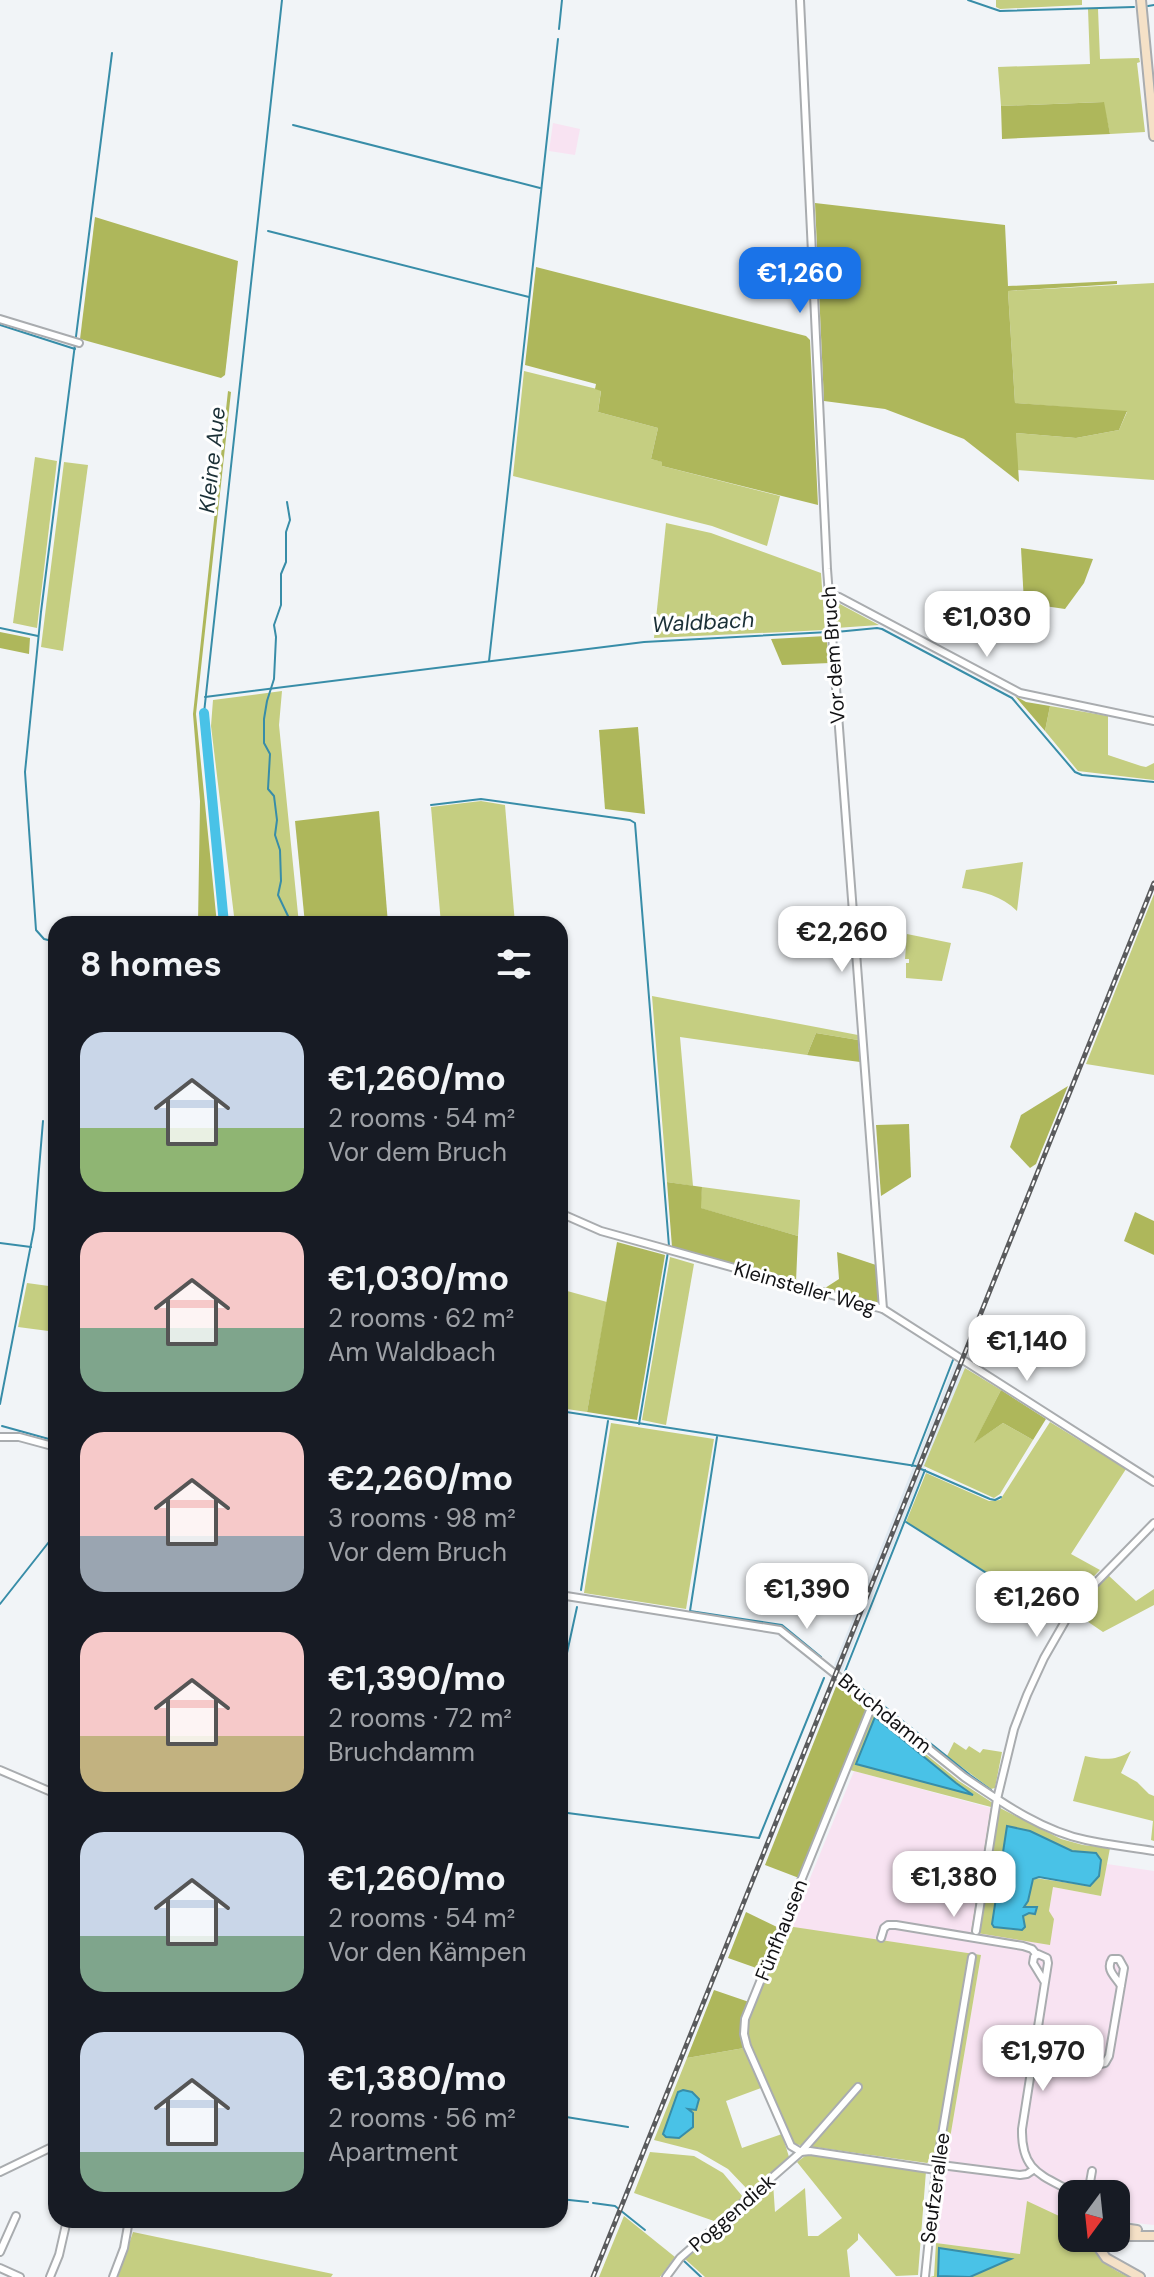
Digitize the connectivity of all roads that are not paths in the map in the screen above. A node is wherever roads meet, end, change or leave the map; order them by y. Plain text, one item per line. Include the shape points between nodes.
1 (800, 0) edge
2 (1141, 4) edge
3 (1154, 136) edge
4 (0, 319) edge
5 (76, 342) dead end
6 (829, 595) junction
7 (1154, 721) edge
8 (568, 1218) edge
9 (883, 1309) junction
10 (0, 1437) edge
11 (48, 1445) edge
12 (1154, 1482) edge
13 (1154, 1523) edge
14 (568, 1596) edge
15 (873, 1703) junction
16 (0, 1770) edge
17 (48, 1791) edge
18 (997, 1799) junction
19 (1154, 1851) edge
20 (976, 1931) dead end
21 (881, 1938) dead end
22 (1037, 1955) junction
23 (972, 1957) dead end
24 (1044, 1981) junction
25 (1121, 1986) dead end
26 (1033, 2058) junction
27 (858, 2087) dead end
28 (48, 2149) edge
29 (801, 2152) junction
30 (939, 2167) junction
31 (1033, 2170) junction
32 (1092, 2171) dead end
33 (0, 2172) edge
34 (1090, 2180) edge
35 (1058, 2186) edge
36 (16, 2216) dead end
37 (65, 2228) edge
38 (128, 2228) edge
39 (1130, 2229) edge
40 (1154, 2233) edge
41 (1130, 2237) edge
42 (0, 2252) edge
43 (1110, 2252) edge
44 (0, 2268) edge
45 (20, 2277) edge
46 (50, 2277) edge
47 (113, 2277) edge
48 (666, 2277) edge
49 (925, 2277) edge
50 (1140, 2277) edge

1 - 6 street, Vor dem Bruch
2 - 3 main road
4 - 5 street
6 - 7 street via 1020,693
6 - 9 street, Vor dem Bruch
8 - 9 street, Kleinsteller Weg
9 - 12 street, Kleinsteller Weg
10 - 11 street
13 - 18 street via 1075,1604 1044,1658 1014,1729
14 - 15 street, Bruchdamm via 780,1630
15 - 18 street, Bruchdamm
15 - 29 street, Fünfhausen via 745,2019 747,2046 791,2146
16 - 17 street
18 - 19 street, Bruchdamm via 1084,1840
18 - 20 street
21 - 22 street via 884,1928 896,1925 1023,1946
22 - 24 street via 1033,1963
22 - 24 street via 1047,1961
23 - 30 street, Seufzerallee
24 - 26 street
25 - 26 street via 1105,2063 1090,2066
26 - 31 street via 1022,2143
27 - 29 street
28 - 33 street
29 - 30 street
29 - 48 street, Poggendiek via 683,2255
30 - 31 street via 1020,2175
30 - 49 street, Seufzerallee
31 - 35 street
32 - 34 street
36 - 42 street
37 - 46 street
38 - 47 street
39 - 40 main road
40 - 41 main road
43 - 50 main road via 1113,2262
44 - 45 street

